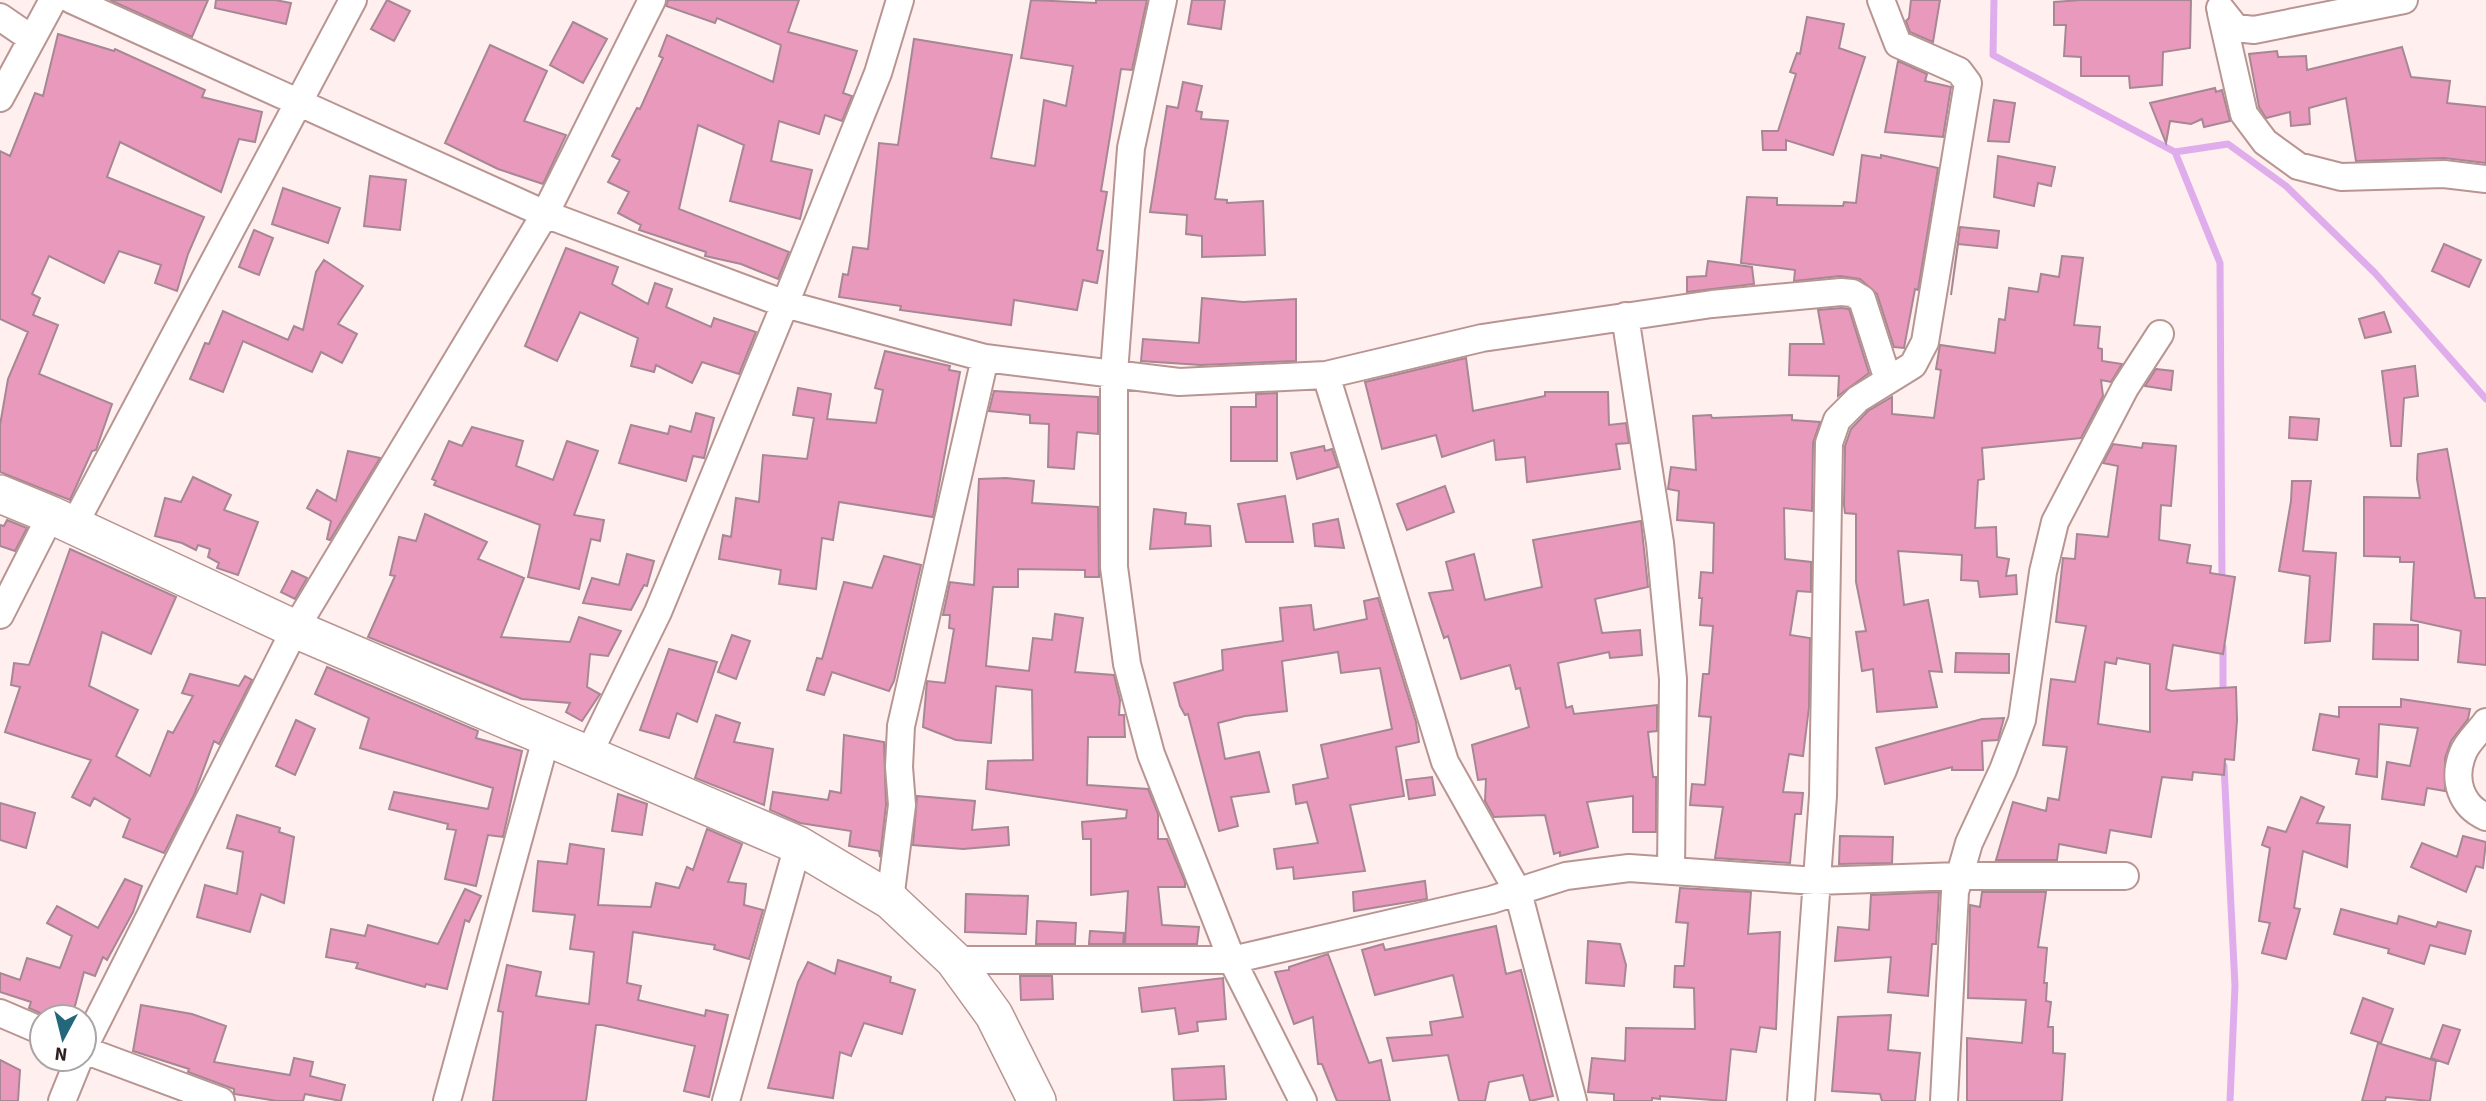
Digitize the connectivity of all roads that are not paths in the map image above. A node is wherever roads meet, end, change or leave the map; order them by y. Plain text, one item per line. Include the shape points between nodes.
1 (53, 0) edge
2 (72, 0) edge
3 (353, 0) edge
4 (652, 0) edge
5 (900, 0) edge
6 (1163, 0) edge
7 (1881, 0) edge
8 (2404, 0) edge
9 (2219, 6) edge
10 (0, 18) edge
11 (32, 38) junction
12 (0, 98) edge
13 (301, 101) junction
14 (2486, 179) edge
15 (545, 214) junction
16 (785, 304) junction
17 (1625, 316) junction
18 (2160, 334) dead end
19 (985, 358) junction
20 (1114, 373) junction
21 (1326, 375) junction
22 (1888, 380) junction
23 (0, 494) edge
24 (63, 520) junction
25 (0, 615) edge
26 (295, 629) junction
27 (2486, 722) edge
28 (547, 735) junction
29 (589, 753) junction
30 (2486, 817) edge
31 (798, 845) junction
32 (1671, 871) junction
33 (1959, 876) junction
34 (2125, 876) dead end
35 (1816, 881) junction
36 (1518, 892) junction
37 (890, 900) junction
38 (954, 960) junction
39 (1233, 960) junction
40 (0, 1013) edge
41 (98, 1021) edge
42 (28, 1025) edge
43 (98, 1054) edge
44 (73, 1073) edge
45 (1034, 1099) edge
46 (62, 1101) edge
47 (221, 1101) edge
48 (447, 1101) edge
49 (726, 1101) edge
50 (1303, 1101) edge
51 (1573, 1101) edge
52 (1801, 1101) edge
53 (1944, 1101) edge

1 - 11 street
2 - 13 street
3 - 13 street
4 - 15 street
5 - 16 street via 878,73
6 - 20 street via 1131,148
7 - 22 street via 1898,44 1959,71 1968,83 1925,342 1913,365
8 - 9 street via 2254,30 2236,28
9 - 14 street via 2244,114 2266,142 2298,166 2341,177 2444,174
10 - 11 street
11 - 12 street
13 - 15 street
13 - 24 street
15 - 16 street
15 - 26 street
16 - 19 street
16 - 29 street via 658,611
17 - 21 street via 1482,338
17 - 22 street via 1852,293 1862,299
17 - 32 street via 1660,543 1673,679
18 - 33 street via 2125,388 2055,522 2043,572 2022,720
19 - 20 street
19 - 37 street via 901,726 902,805
20 - 21 street via 1179,382
20 - 39 street via 1114,567 1127,664 1151,754
21 - 36 street via 1445,762
22 - 35 street via 1858,399 1837,420 1829,443 1823,796
23 - 24 street
24 - 25 street
24 - 26 street
26 - 28 street
26 - 41 street
27 - 30 street via 2463,753 2458,784 2473,812
28 - 29 street
28 - 48 street
29 - 31 street
31 - 37 street
31 - 49 street
32 - 35 street
32 - 36 street via 1629,868 1566,876
33 - 34 street
33 - 35 street
33 - 53 street
35 - 52 street
36 - 39 street
36 - 51 street
37 - 38 street
38 - 39 street
38 - 45 street via 994,1015
39 - 50 street
40 - 42 street
43 - 47 street
44 - 46 street

